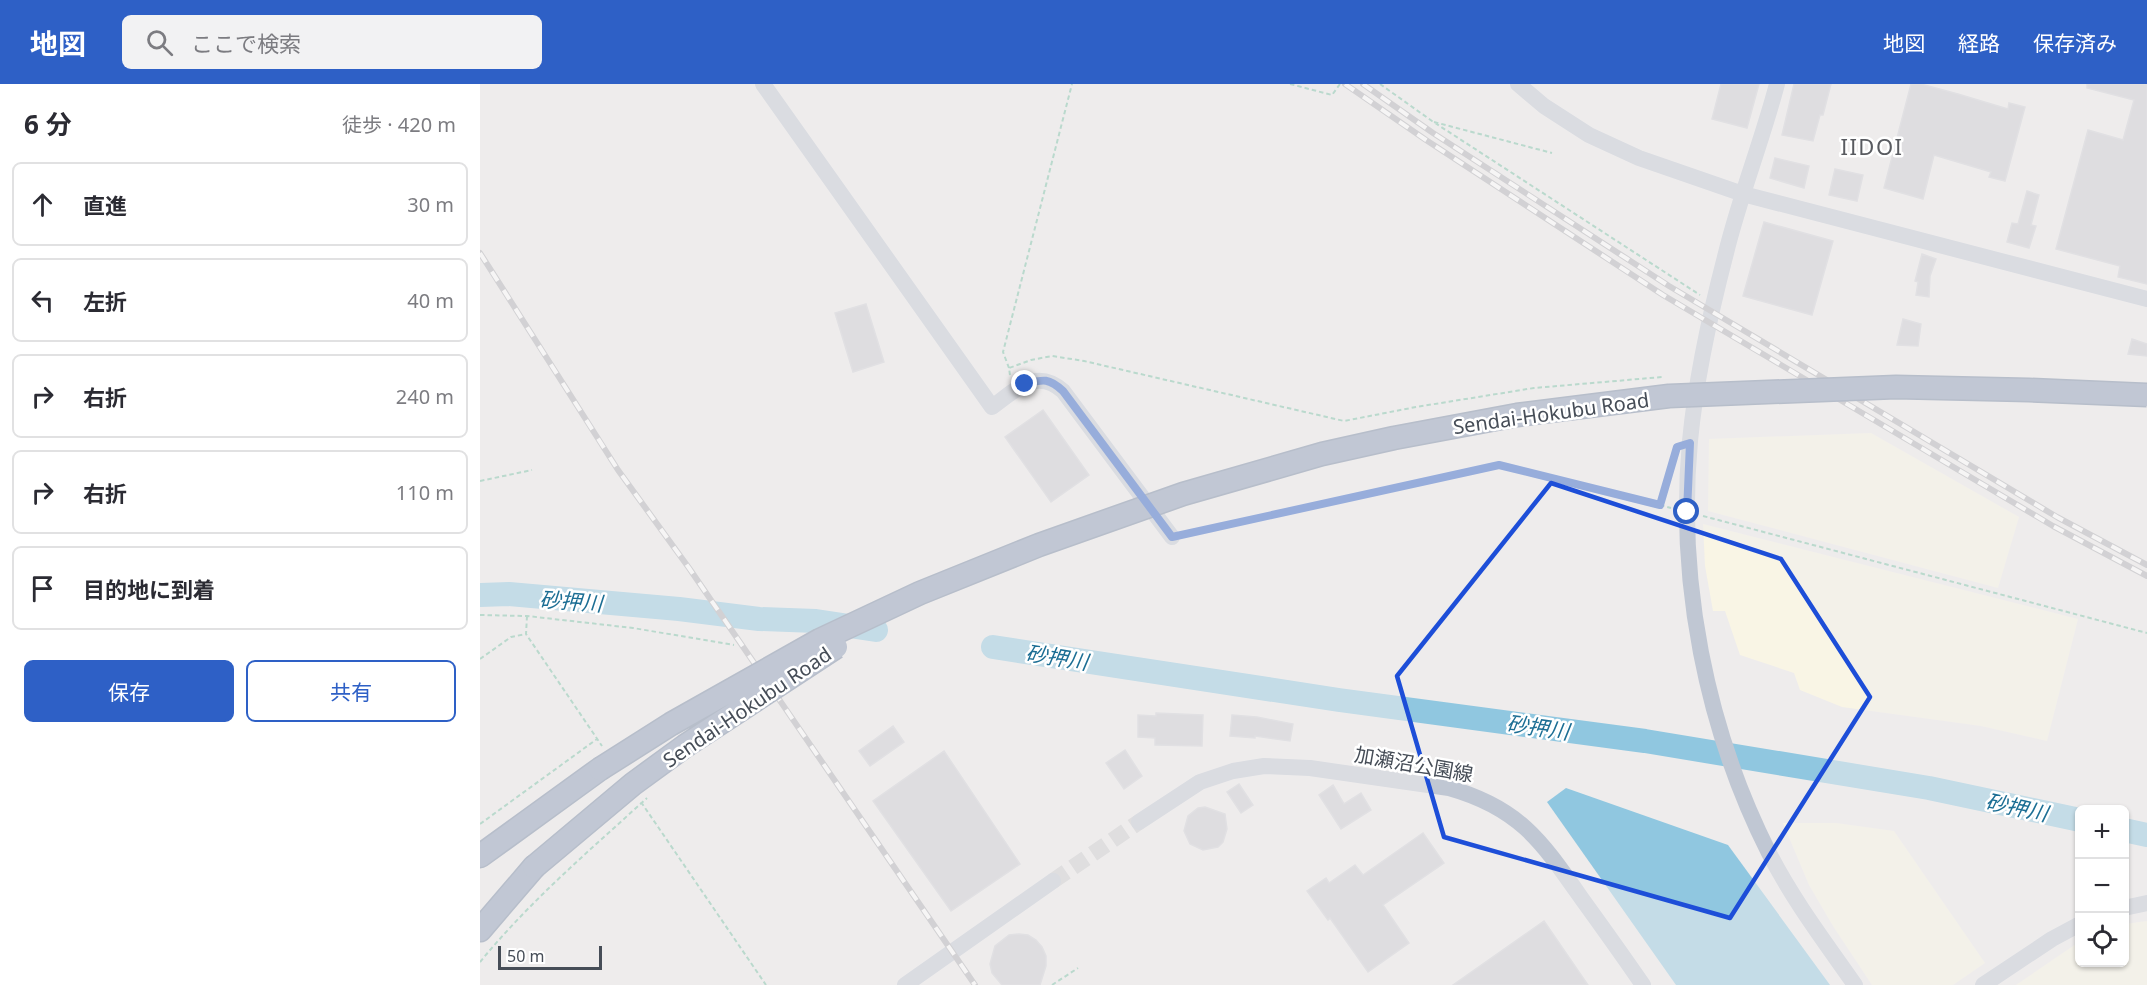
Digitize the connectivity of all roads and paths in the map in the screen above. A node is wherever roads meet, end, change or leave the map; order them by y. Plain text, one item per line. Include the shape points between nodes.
1 (763, 84) edge
2 (1072, 84) edge
3 (1290, 84) edge
4 (1340, 84) edge
5 (1380, 84) edge
6 (1518, 84) edge
7 (1777, 84) edge
8 (1432, 121) junction
9 (1551, 153) dead end
10 (1743, 194) junction
11 (2147, 299) edge
12 (1714, 304) junction
13 (1009, 368) junction
14 (1664, 377) dead end
15 (1013, 392) junction
16 (2147, 395) edge
17 (1690, 443) junction
18 (532, 470) dead end
19 (480, 481) edge
20 (1687, 512) junction
21 (1172, 537) joint
22 (977, 570) junction
23 (480, 615) edge
24 (2147, 633) edge
25 (526, 634) dead end
26 (734, 645) dead end
27 (480, 659) edge
28 (597, 739) dead end
29 (600, 769) junction
30 (648, 797) dead end
31 (1139, 822) tunnel mouth
32 (480, 824) edge
33 (480, 849) edge
34 (480, 856) edge
35 (534, 867) junction
36 (1053, 881) tunnel mouth
37 (2147, 903) edge
38 (2129, 907) edge
39 (480, 921) edge
40 (2075, 926) edge
41 (480, 930) edge
42 (480, 962) edge
43 (1078, 968) dead end
44 (905, 985) edge
45 (1052, 985) edge
46 (1643, 985) edge
47 (1855, 985) edge
48 (1983, 985) edge

1 - 15 street via 992,407
2 - 13 path via 1003,352
3 - 4 path via 1332,95
5 - 8 path
6 - 10 street via 1589,135 1639,158
7 - 10 street
8 - 9 path
8 - 12 path
10 - 11 street
10 - 12 street
12 - 17 street
13 - 14 path via 1052,356 1084,361 1344,421 1534,388
13 - 15 path
15 - 21 street via 1041,380 1053,382 1063,391
16 - 22 highway, Sendai-Hokubu Road, bridge via 1896,387 1669,396 1517,415 1394,438 1250,474 1113,518
17 - 20 street
17 - 21 path via 1677,447 1660,505 1499,465
18 - 19 path
20 - 24 path
20 - 47 street via 1691,587 1700,645 1713,706 1737,783 1797,903
22 - 29 highway, Sendai-Hokubu Road, bridge via 820,640
22 - 35 highway, Sendai-Hokubu Road, bridge via 879,621 752,700 633,784
23 - 26 path via 633,628
25 - 27 path via 511,637
28 - 32 path
29 - 33 highway via 562,790
29 - 34 highway
30 - 42 path via 546,889
31 - 46 street, 加瀬沼公園線 via 1200,782 1264,766 1310,768 1465,793 1496,806 1540,841
35 - 39 highway
35 - 41 highway
36 - 44 street
37 - 38 street
40 - 48 street
43 - 45 path

